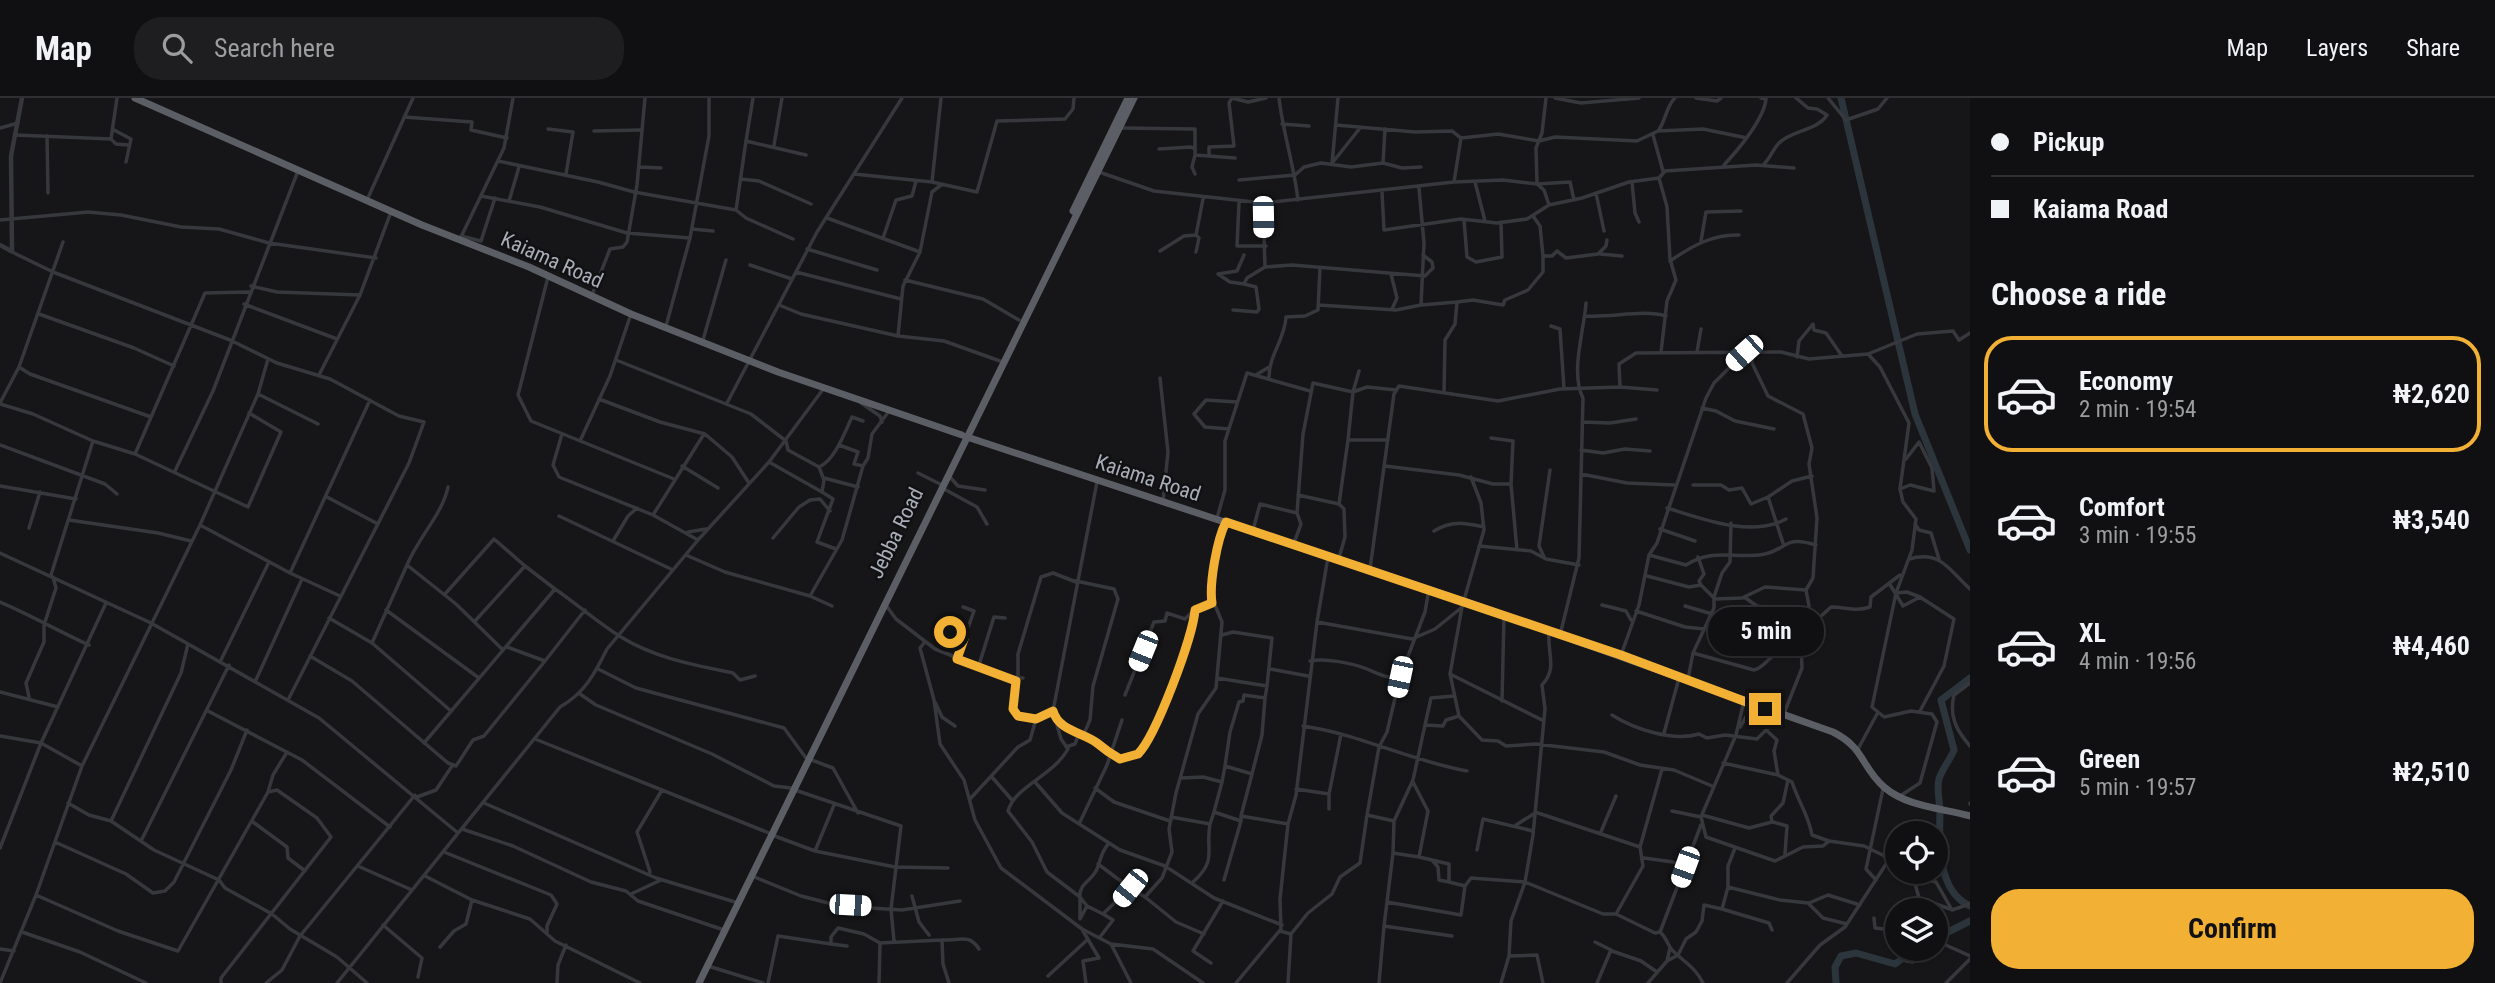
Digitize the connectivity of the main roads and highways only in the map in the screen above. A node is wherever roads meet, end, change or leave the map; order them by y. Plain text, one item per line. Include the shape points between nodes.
1 (135, 98) edge
2 (1128, 98) edge
3 (1134, 98) edge
4 (965, 436) junction
5 (941, 486) junction
6 (807, 758) junction
7 (1970, 816) edge
8 (771, 834) junction
9 (697, 983) edge

1 - 4 highway, Kaiama Road via 631,314
2 - 4 highway, Jebba Road
3 - 4 highway, Jebba Road
4 - 5 highway, Jebba Road
4 - 5 highway, Jebba Road
4 - 7 highway, Kaiama Road via 1339,558 1833,732 1858,750 1884,787 1948,813
5 - 6 highway, Jebba Road
5 - 6 highway, Jebba Road
6 - 8 highway, Jebba Road
8 - 9 highway, Jebba Road
8 - 9 highway, Jebba Road

